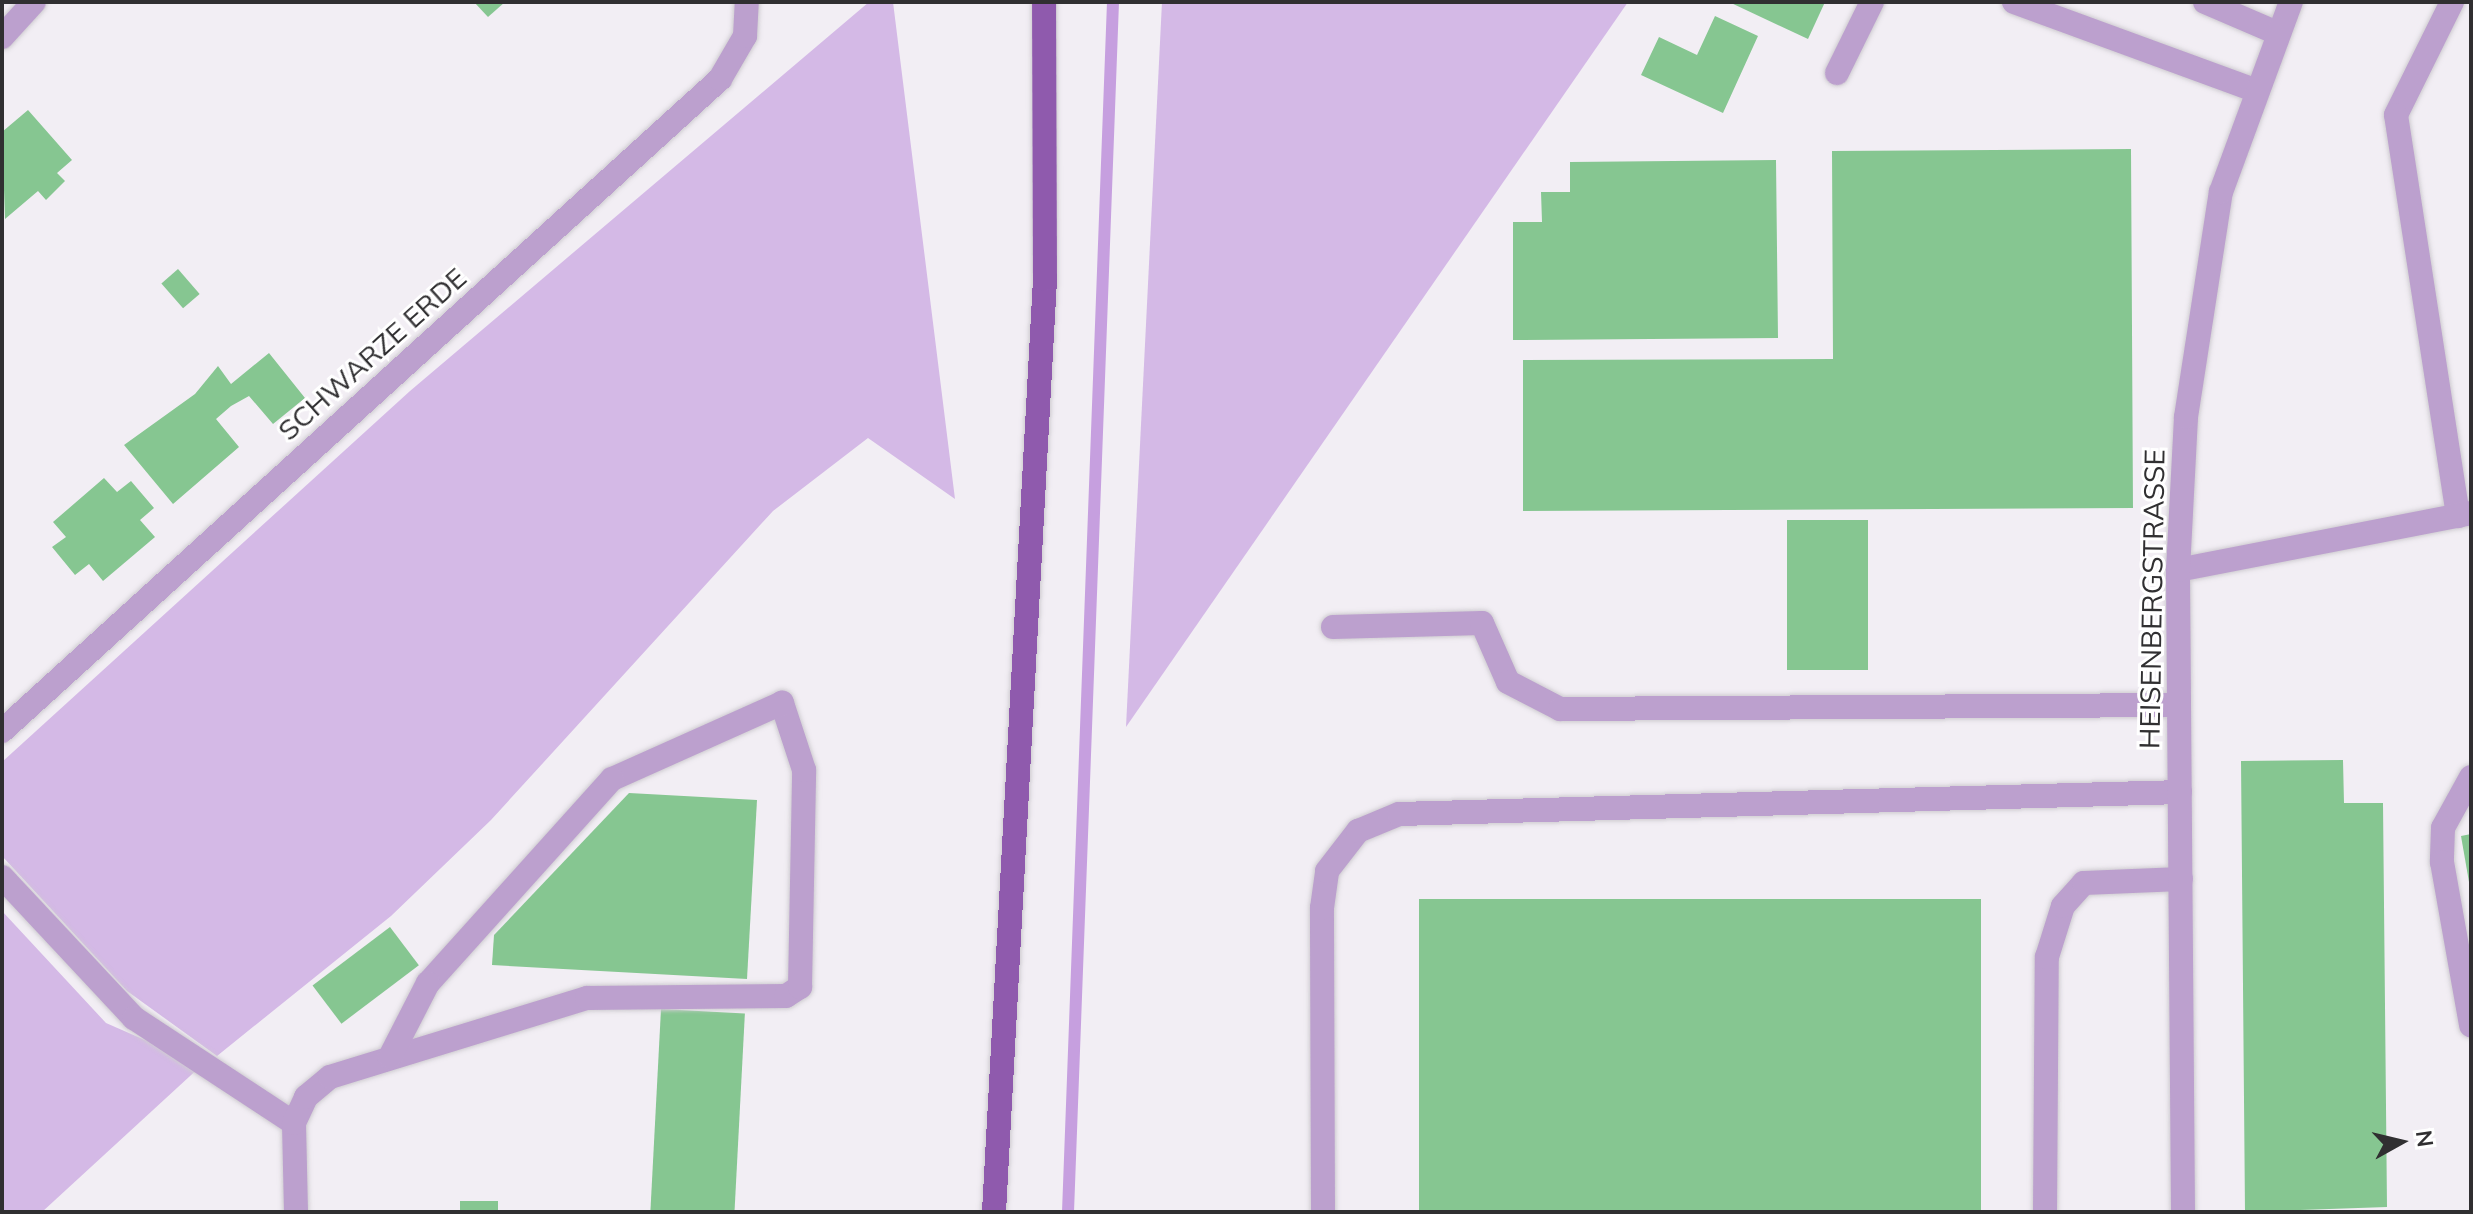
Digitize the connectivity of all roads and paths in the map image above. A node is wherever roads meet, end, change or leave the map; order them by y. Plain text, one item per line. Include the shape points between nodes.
1 (34, 2) edge
2 (747, 2) edge
3 (1044, 2) edge
4 (1872, 2) edge
5 (2014, 2) edge
6 (2205, 2) edge
7 (2291, 2) edge
8 (2452, 2) edge
9 (2277, 33) junction
10 (2, 37) edge
11 (1837, 73) dead end
12 (2254, 90) junction
13 (2464, 515) edge
14 (2178, 570) junction
15 (1333, 627) dead end
16 (2178, 705) junction
17 (2, 731) edge
18 (2471, 777) edge
19 (2180, 792) junction
20 (2, 877) edge
21 (2181, 879) junction
22 (2471, 1025) edge
23 (390, 1057) junction
24 (294, 1123) junction
25 (296, 1212) edge
26 (994, 1212) edge
27 (1323, 1212) edge
28 (2045, 1212) edge
29 (2183, 1212) edge

1 - 10 street
2 - 17 street, SCHWARZE ERDE via 745,36 720,79
3 - 26 main road via 1045,279
4 - 11 street
5 - 12 street
6 - 9 street
7 - 9 street, HEISENBERGSTRASSE
8 - 13 street via 2396,115
9 - 12 street, HEISENBERGSTRASSE
12 - 14 street, HEISENBERGSTRASSE via 2203,282
13 - 14 street
14 - 16 street, HEISENBERGSTRASSE
15 - 16 street via 1482,623 1508,682 1560,709
16 - 19 street, HEISENBERGSTRASSE
18 - 22 street via 2443,828 2442,862
19 - 21 street, HEISENBERGSTRASSE
19 - 27 street via 1399,814 1358,831 1327,871 1322,908
20 - 24 street via 134,1018
21 - 28 street via 2084,883 2063,906 2047,957
21 - 29 street, HEISENBERGSTRASSE
23 - 23 street via 428,983 612,779 782,703 804,770 800,987 786,996 587,998
23 - 24 street via 330,1077 306,1097
24 - 25 street

